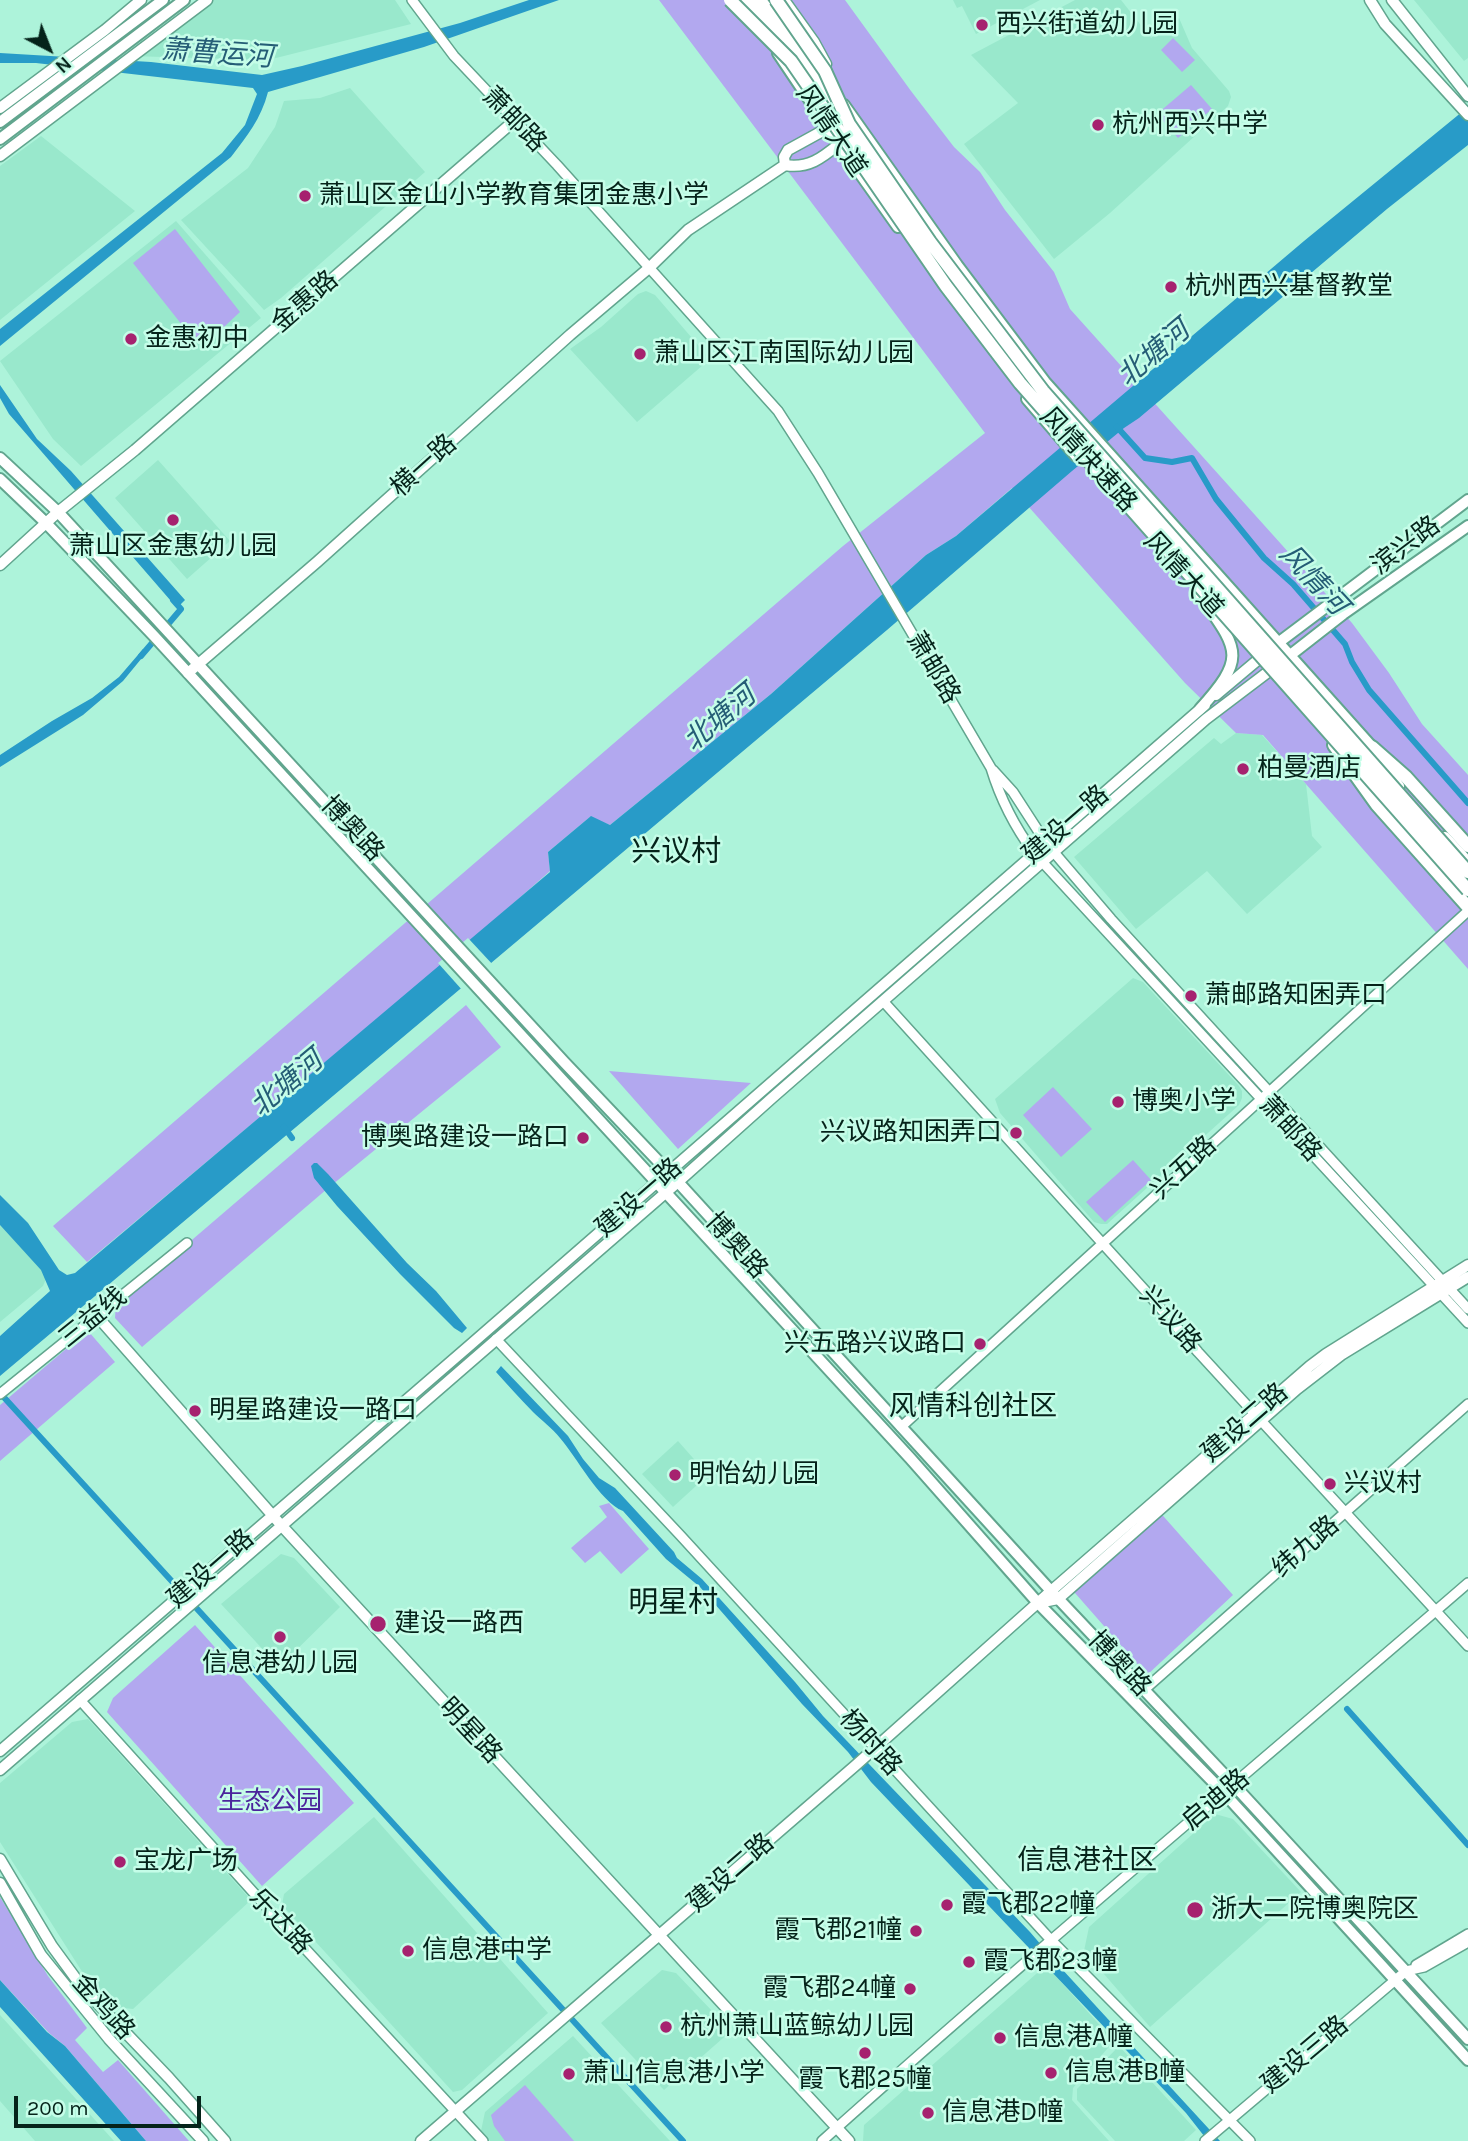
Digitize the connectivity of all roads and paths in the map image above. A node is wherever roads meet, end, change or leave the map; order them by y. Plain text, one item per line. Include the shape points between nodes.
1 (141, 0) edge
2 (163, 0) edge
3 (207, 0) edge
4 (412, 0) edge
5 (730, 0) edge
6 (739, 0) edge
7 (747, 0) edge
8 (760, 0) edge
9 (769, 0) edge
10 (776, 0) edge
11 (784, 0) edge
12 (1370, 0) edge
13 (1392, 0) edge
14 (184, 1) edge
15 (791, 61) junction
16 (1468, 96) edge
17 (0, 108) edge
18 (1468, 115) edge
19 (514, 121) junction
20 (0, 122) edge
21 (854, 123) junction
22 (828, 128) junction
23 (0, 139) edge
24 (839, 144) junction
25 (0, 156) edge
26 (785, 165) junction
27 (649, 268) junction
28 (0, 458) edge
29 (0, 479) edge
30 (1468, 500) edge
31 (1468, 509) edge
32 (58, 512) junction
33 (1449, 514) junction
34 (46, 523) junction
35 (1468, 526) edge
36 (0, 565) edge
37 (1200, 595) junction
38 (1278, 643) junction
39 (1289, 656) junction
40 (1257, 659) junction
41 (198, 665) junction
42 (1268, 672) junction
43 (188, 673) junction
44 (1199, 709) junction
45 (1334, 745) junction
46 (1372, 747) junction
47 (992, 768) junction
48 (1465, 842) edge
49 (1045, 843) junction
50 (1054, 852) junction
51 (1034, 853) junction
52 (1043, 862) junction
53 (1468, 862) edge
54 (1468, 872) edge
55 (1468, 890) edge
56 (1468, 901) edge
57 (1468, 909) edge
58 (875, 992) junction
59 (883, 1001) junction
60 (1264, 1094) junction
61 (668, 1172) junction
62 (678, 1182) junction
63 (657, 1183) junction
64 (665, 1193) junction
65 (187, 1242) dead end
66 (1103, 1244) junction
67 (1468, 1265) edge
68 (1468, 1276) edge
69 (1441, 1287) junction
70 (1468, 1309) edge
71 (96, 1315) junction
72 (1468, 1323) edge
73 (496, 1339) junction
74 (0, 1394) edge
75 (1468, 1404) edge
76 (1257, 1417) junction
77 (901, 1427) junction
78 (1345, 1513) junction
79 (272, 1516) junction
80 (281, 1525) junction
81 (1468, 1583) edge
82 (1054, 1595) junction
83 (1038, 1603) junction
84 (1436, 1610) junction
85 (1468, 1646) edge
86 (1144, 1690) junction
87 (80, 1700) junction
88 (0, 1751) edge
89 (871, 1751) junction
90 (0, 1770) edge
91 (1234, 1785) junction
92 (1224, 1793) junction
93 (0, 1859) edge
94 (0, 1883) edge
95 (1468, 1934) edge
96 (658, 1936) junction
97 (1047, 1942) junction
98 (1468, 1942) edge
99 (1406, 1971) junction
100 (1395, 1979) junction
101 (1468, 2039) edge
102 (1468, 2060) edge
103 (456, 2110) junction
104 (1230, 2119) junction
105 (837, 2128) junction
106 (203, 2141) edge
107 (225, 2141) edge
108 (421, 2141) edge
109 (483, 2141) edge
110 (822, 2141) edge
111 (849, 2141) edge
112 (1205, 2141) edge
113 (1250, 2141) edge

1 - 17 main road
2 - 20 main road
3 - 25 main road
4 - 19 street, 萧邮路
5 - 15 highway, bridge
6 - 22 main road, 风情大道
7 - 15 highway, 风情快速路, bridge
8 - 21 highway, 风情快速路, bridge
9 - 21 main road, 风情大道
10 - 21 highway, bridge
11 - 21 main road via 814,42
12 - 18 main road via 1385,24
13 - 16 main road
14 - 23 main road
15 - 55 highway, 风情快速路, bridge via 946,285 1020,383
19 - 27 street, 萧邮路
19 - 32 main road, 金惠路
21 - 38 main road, 风情大道 via 1045,382
21 - 54 highway, 风情快速路, bridge via 951,270 1043,391
22 - 24 main road, 风情大道
22 - 26 main road via 788,150
24 - 26 main road via 808,164
24 - 37 main road, 风情大道, bridge via 979,339 1052,429
26 - 27 main road, 横一路 via 688,230
27 - 41 main road, 横一路
27 - 47 street, 萧邮路 via 778,411
28 - 32 main road, 博奥路
29 - 34 main road, 博奥路
30 - 33 main road, 滨兴路
31 - 33 main road
32 - 34 main road, 金惠路
32 - 41 main road, 博奥路
33 - 38 main road, 滨兴路
34 - 36 main road, 金惠路
34 - 43 main road, 博奥路
35 - 39 main road, 滨兴路
37 - 40 main road, 风情大道
37 - 44 main road via 1227,633 1232,658 1230,672
38 - 39 main road, 风情大道
38 - 40 main road, 建设一路
39 - 42 main road, 滨兴路
39 - 46 main road, 风情大道
40 - 42 main road, 风情大道
40 - 44 main road, 建设一路
41 - 43 main road, 横一路
41 - 61 main road, 博奥路
42 - 45 main road, 风情大道
42 - 50 main road, 建设一路 via 1206,719
43 - 63 main road, 博奥路
44 - 49 main road, 建设一路
45 - 56 main road, 风情大道
45 - 57 highway via 1377,805
46 - 48 highway
46 - 53 main road, 风情大道 via 1395,781
47 - 49 street
47 - 51 street, 萧邮路 via 999,797
49 - 50 street
49 - 51 main road, 建设一路
50 - 52 main road, 建设一路
50 - 60 street
51 - 52 street, 萧邮路
51 - 58 main road, 建设一路
52 - 59 main road, 建设一路
52 - 60 street, 萧邮路
57 - 60 street, 兴五路
58 - 59 main road, 兴议路
58 - 61 main road, 建设一路
59 - 62 main road, 建设一路
59 - 66 street, 兴议路
60 - 66 street, 兴五路
60 - 69 street
61 - 62 main road, 博奥路
61 - 63 main road, 建设一路
62 - 64 main road, 建设一路
62 - 77 main road, 博奥路
63 - 64 main road, 博奥路
63 - 79 main road, 建设一路
64 - 73 main road, 建设一路
64 - 83 main road, 博奥路
65 - 71 street, 三益线
66 - 76 street, 兴议路
66 - 77 street, 兴五路
67 - 69 main road, 建设二路
68 - 69 main road, 建设二路
69 - 70 street
69 - 72 street
69 - 76 main road, 建设二路
71 - 74 street, 三益线
71 - 79 main road, 明星路
73 - 80 main road, 建设一路
73 - 89 street, 杨时路 via 680,1535
75 - 78 street, 纬九路
76 - 78 street, 兴议路
76 - 82 main road, 建设二路
77 - 82 main road, 博奥路
78 - 84 street, 兴议路
78 - 86 street, 纬九路
79 - 80 main road, 明星路
79 - 88 main road, 建设一路
80 - 87 main road, 建设一路
80 - 96 main road, 明星路
81 - 84 street, 启迪路
82 - 83 main road
82 - 86 main road, 博奥路
83 - 89 main road, 建设二路
83 - 92 main road, 博奥路
84 - 85 street, 兴议路
84 - 91 street, 启迪路
86 - 91 main road, 博奥路
87 - 90 main road, 建设一路
87 - 103 street, 乐达路
89 - 96 main road, 建设二路
89 - 97 street, 杨时路
91 - 92 street, 启迪路
91 - 99 main road, 博奥路
92 - 97 street, 启迪路
92 - 100 main road, 博奥路
93 - 107 main road, 金鸡路 via 82,1987
94 - 106 main road, 金鸡路 via 41,1955 109,2039
95 - 99 street, 建设三路
96 - 103 main road, 建设二路
96 - 105 main road, 明星路
97 - 104 street, 杨时路
97 - 105 street, 启迪路
98 - 99 street, 建设三路 via 1424,1967
99 - 100 street, 建设三路
99 - 101 main road, 博奥路
100 - 102 main road, 博奥路
100 - 104 street, 建设三路
103 - 108 main road, 建设二路
103 - 109 street, 乐达路
104 - 112 street, 建设三路
104 - 113 street, 杨时路
105 - 110 street, 启迪路
105 - 111 main road, 明星路

